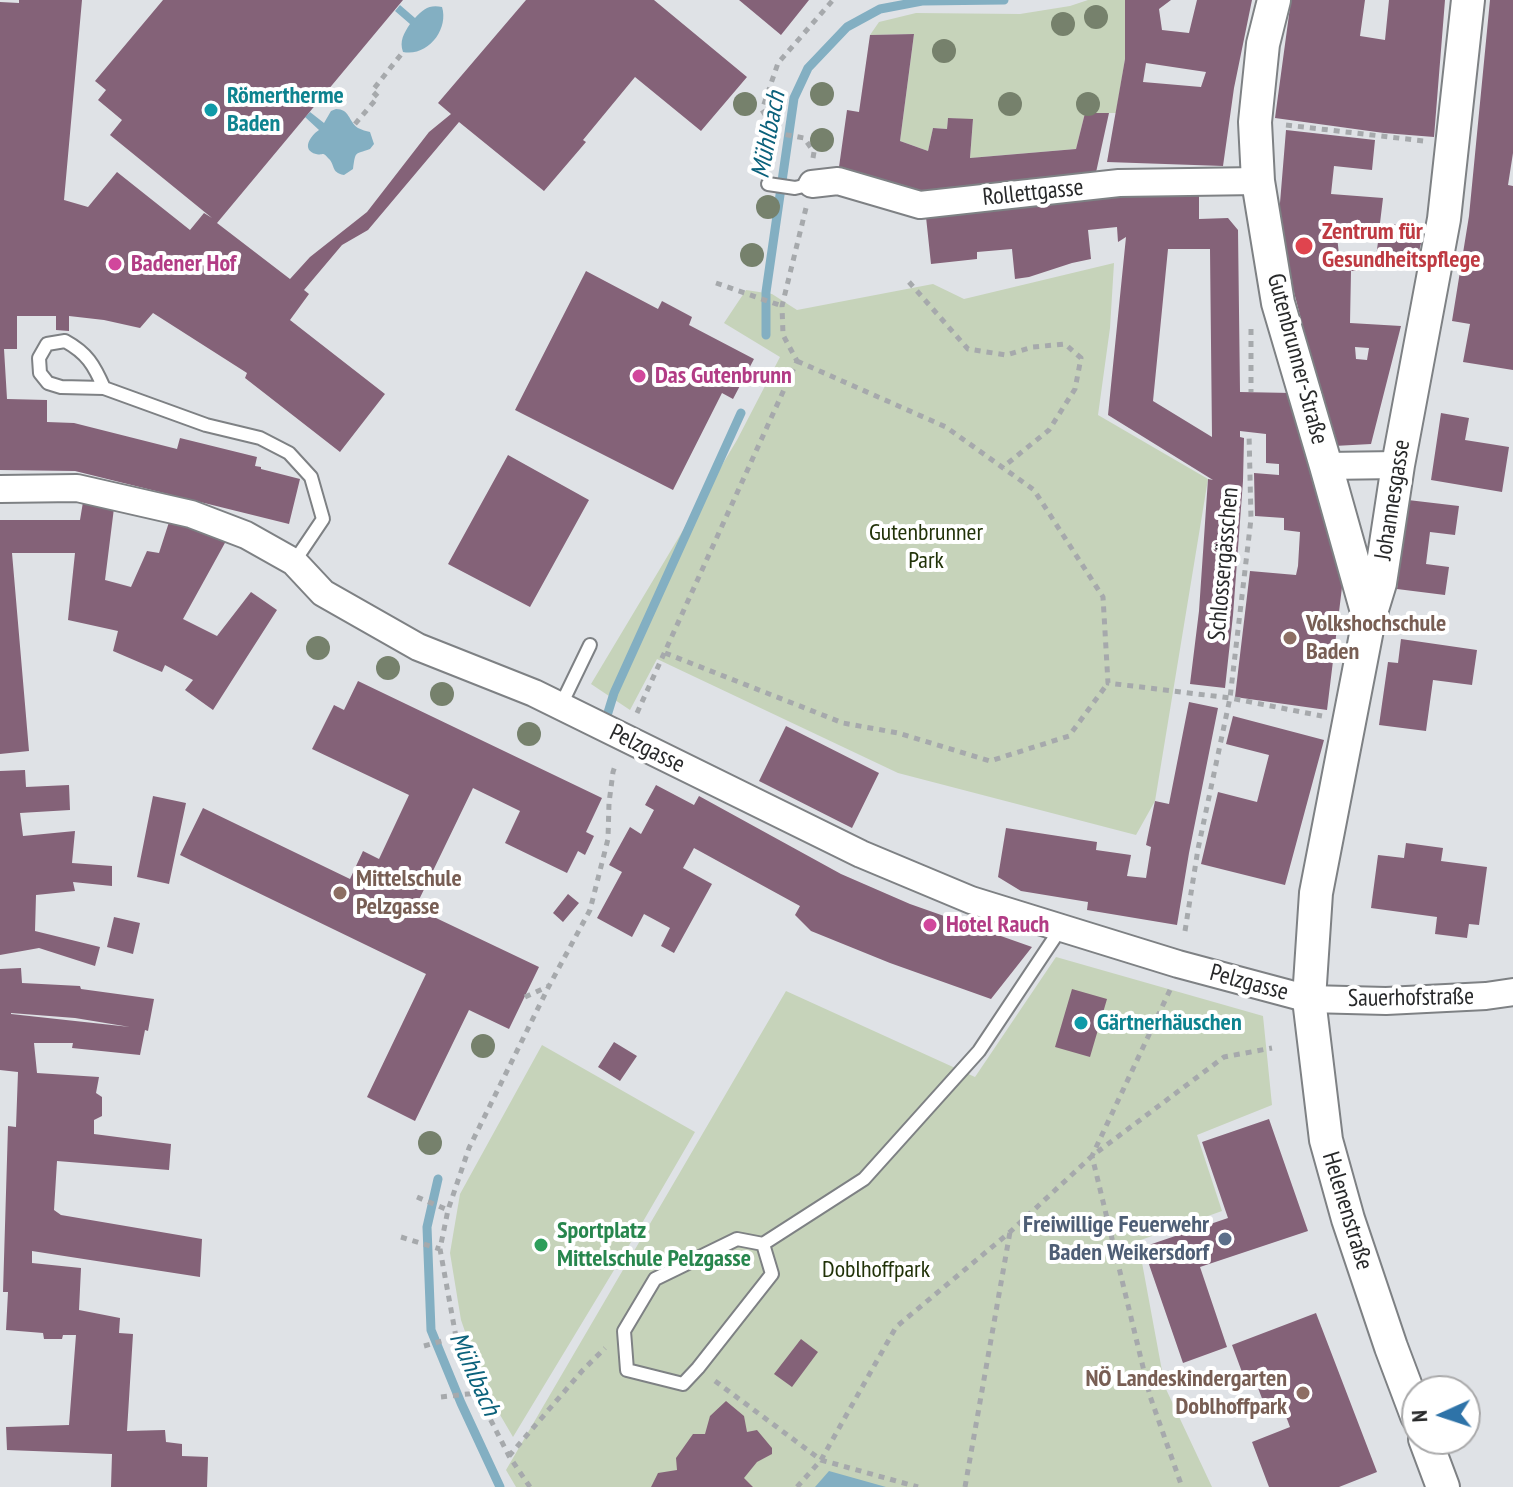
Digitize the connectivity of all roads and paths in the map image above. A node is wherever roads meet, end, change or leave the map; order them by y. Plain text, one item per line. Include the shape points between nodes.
1 (833, 0) edge
2 (1274, 0) edge
3 (1468, 0) edge
4 (403, 52) dead end
5 (1255, 122) junction
6 (355, 124) dead end
7 (1452, 144) junction
8 (1258, 181) junction
9 (768, 184) dead end
10 (803, 186) junction
11 (909, 282) dead end
12 (716, 283) dead end
13 (782, 306) junction
14 (797, 361) junction
15 (104, 388) junction
16 (1249, 433) dead end
17 (1398, 465) junction
18 (1326, 466) junction
19 (1003, 467) junction
20 (0, 489) edge
21 (294, 562) junction
22 (1369, 619) junction
23 (590, 645) dead end
24 (665, 653) junction
25 (1108, 683) junction
26 (1230, 698) junction
27 (560, 707) junction
28 (1350, 721) junction
29 (625, 738) junction
30 (1061, 928) junction
31 (1185, 931) dead end
32 (1175, 982) dead end
33 (549, 986) junction
34 (1513, 992) edge
35 (525, 997) dead end
36 (1309, 999) junction
37 (1272, 1048) dead end
38 (1092, 1156) junction
39 (417, 1197) dead end
40 (445, 1208) junction
41 (1010, 1232) junction
42 (401, 1237) dead end
43 (763, 1244) junction
44 (437, 1248) junction
45 (624, 1331) junction
46 (456, 1337) junction
47 (424, 1346) dead end
48 (698, 1368) junction
49 (1402, 1375) edge
50 (477, 1393) junction
51 (441, 1397) dead end
52 (1431, 1455) edge
53 (509, 1456) junction
54 (821, 1460) junction
55 (530, 1487) edge
56 (797, 1487) edge
57 (918, 1487) edge
58 (965, 1487) edge
59 (1182, 1487) edge
60 (1443, 1487) edge

1 - 10 path via 778,63 762,110 777,133 804,138 814,152
2 - 5 street, Gutenbrunner-Straße via 1263,44
3 - 7 street, Johannesgasse
4 - 6 path via 372,91 378,97
5 - 7 path
5 - 8 street, Gutenbrunner-Straße
7 - 17 street, Johannesgasse via 1444,219
8 - 10 street, Rollettgasse via 1119,183 920,205 838,181
8 - 18 street, Gutenbrunner-Straße via 1278,303
9 - 10 lane
10 - 13 path
11 - 19 path via 968,349 1006,355 1065,344 1081,358 1075,389 1049,430
12 - 13 path
13 - 14 path via 783,335
14 - 19 path via 946,427
14 - 24 path
15 - 15 lane via 48,383 40,373 39,358 47,344 65,341 81,350
15 - 21 lane via 206,425 260,438 289,453 311,477 323,519
16 - 26 path, Schlossergässchen via 1251,519
17 - 18 street
17 - 22 street, Johannesgasse via 1380,583
18 - 22 street, Gutenbrunner-Straße
19 - 25 path via 1034,490 1103,597
20 - 21 street, Pelzgasse via 77,488 191,514 246,535
21 - 27 street, Pelzgasse via 323,593 418,647
22 - 28 street, Johannesgasse
23 - 27 lane
24 - 25 path via 843,723 898,733 990,761 1069,736
24 - 29 path
25 - 26 path
26 - 28 path
26 - 31 path, Schlossergässchen
27 - 29 street, Pelzgasse
28 - 36 street, Johannesgasse via 1316,893
29 - 30 street, Pelzgasse via 861,854 971,900
29 - 33 path via 613,772 608,839 590,910
30 - 36 street, Pelzgasse
30 - 43 lane via 979,1051 864,1179
32 - 38 path
33 - 35 path
33 - 40 path
34 - 36 street, Sauerhofstraße via 1386,1001
36 - 49 street, Helenenstraße via 1326,1140
37 - 38 path via 1224,1057
38 - 41 path
38 - 59 path via 1150,1396
39 - 40 path
40 - 44 path
41 - 54 path via 896,1327
41 - 58 path
42 - 44 path
43 - 45 lane via 737,1239 655,1279
43 - 48 lane via 772,1274
44 - 46 path
45 - 48 lane via 627,1370 683,1384
45 - 53 path
46 - 47 path
46 - 50 path
48 - 54 path
50 - 51 path
50 - 53 path
52 - 60 street
53 - 55 path
54 - 56 path
54 - 57 path

